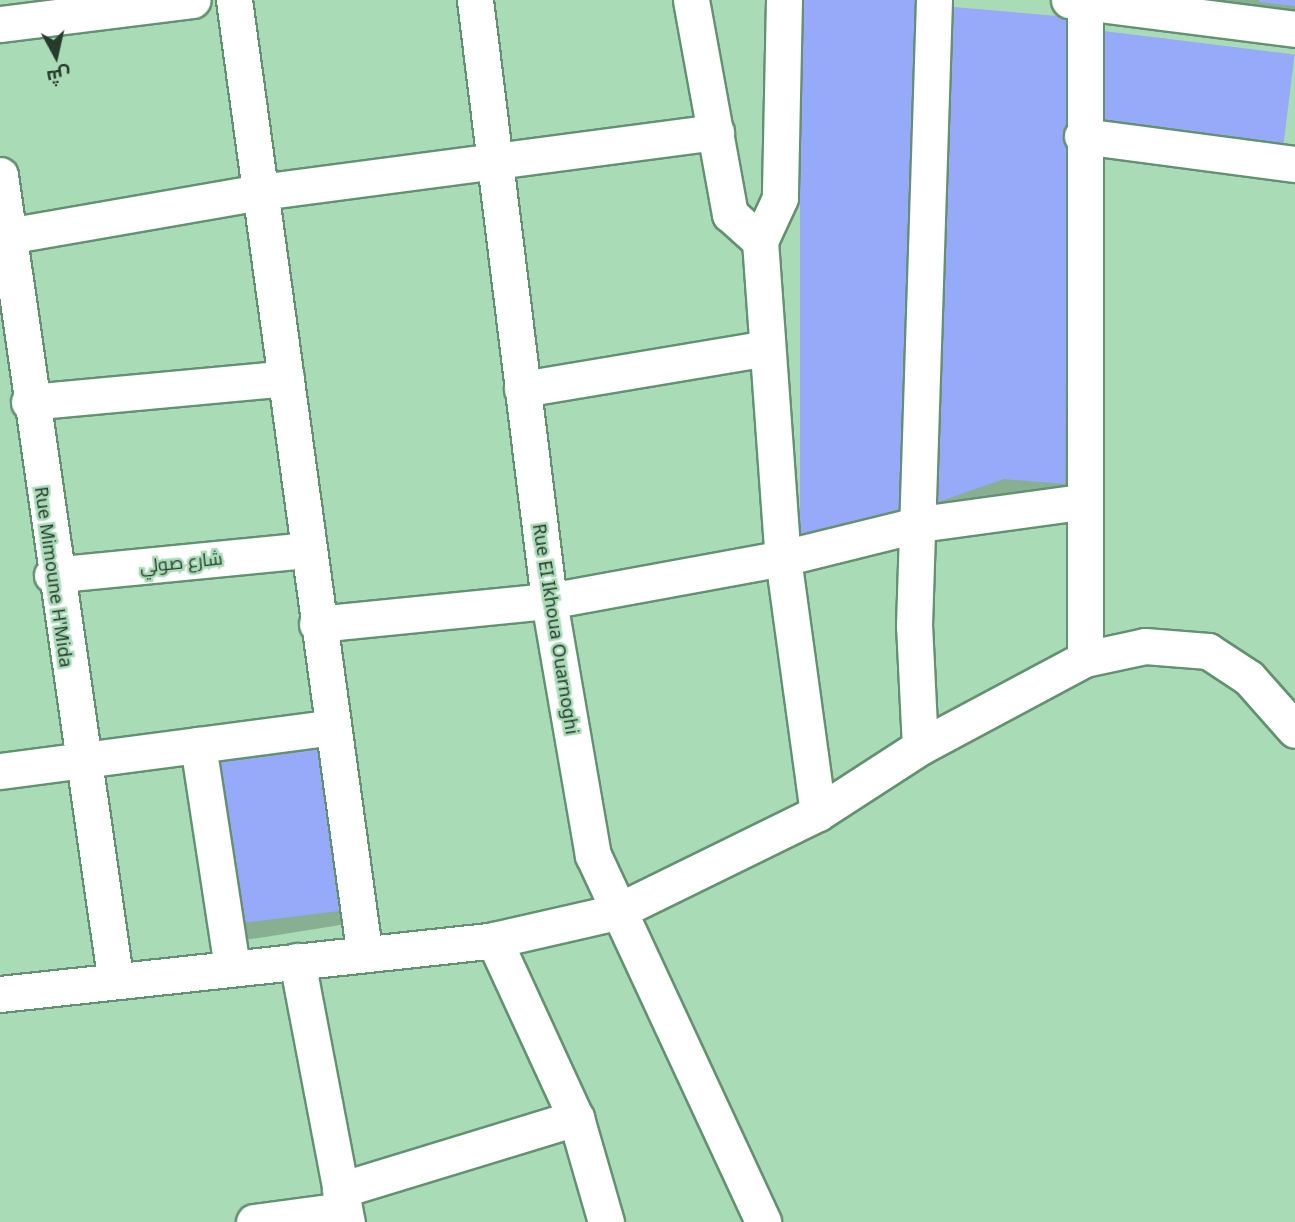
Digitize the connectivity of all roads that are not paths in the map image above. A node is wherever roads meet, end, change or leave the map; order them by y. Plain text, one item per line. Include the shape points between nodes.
1 (193, 0) edge
2 (234, 0) edge
3 (475, 0) edge
4 (691, 0) edge
5 (784, 0) edge
6 (934, 0) edge
7 (1077, 2) edge
8 (1200, 9) edge
9 (0, 23) edge
10 (1295, 29) edge
11 (716, 132) junction
12 (1082, 136) junction
13 (499, 160) junction
14 (1295, 164) edge
15 (0, 175) edge
16 (260, 192) junction
17 (8, 236) junction
18 (760, 241) junction
19 (767, 348) junction
20 (286, 378) junction
21 (522, 389) junction
22 (29, 402) junction
23 (1081, 502) junction
24 (920, 524) junction
25 (309, 550) junction
26 (783, 558) junction
27 (52, 575) junction
28 (549, 601) junction
29 (317, 624) junction
30 (1085, 660) junction
31 (332, 727) junction
32 (1295, 730) edge
33 (198, 744) junction
34 (920, 747) junction
35 (81, 760) junction
36 (0, 771) edge
37 (818, 813) junction
38 (616, 912) junction
39 (494, 940) junction
40 (363, 950) junction
41 (297, 961) junction
42 (232, 968) junction
43 (115, 977) junction
44 (0, 994) edge
45 (576, 1118) junction
46 (344, 1207) edge
47 (254, 1222) edge
48 (606, 1222) edge
49 (762, 1222) edge

1 - 9 street
2 - 16 street
3 - 13 street, Rue EI Ikhoua Ouarnoghi
4 - 11 street
5 - 18 street via 780,198
6 - 24 street
7 - 8 street
7 - 12 street
8 - 10 street
11 - 13 street
11 - 18 street via 730,215
12 - 14 street
12 - 23 street
13 - 16 street
13 - 21 street, Rue EI Ikhoua Ouarnoghi
15 - 17 street, Rue Mimoune H'Mida
16 - 17 street
16 - 20 street
17 - 22 street, Rue Mimoune H'Mida
18 - 19 street
19 - 21 street
19 - 26 street
20 - 22 street
20 - 25 street
21 - 28 street, Rue EI Ikhoua Ouarnoghi
22 - 27 street, Rue Mimoune H'Mida
23 - 24 street
23 - 30 street
24 - 26 street
24 - 34 street via 914,626
25 - 27 street, شارع صولي
25 - 29 street
26 - 28 street
26 - 37 street
27 - 35 street, Rue Mimoune H'Mida
28 - 29 street
28 - 38 street, Rue EI Ikhoua Ouarnoghi via 593,855
29 - 31 street
30 - 32 street via 1145,646 1208,651 1249,678
30 - 34 street
31 - 33 street
31 - 40 street
33 - 35 street
33 - 42 street
34 - 37 street
35 - 36 street
35 - 43 street, Rue Mimoune H'Mida
37 - 38 street
38 - 39 street
38 - 49 street, Rue EI Ikhoua Ouarnoghi
39 - 40 street
39 - 45 street
40 - 41 street
41 - 42 street
41 - 46 street
42 - 43 street
43 - 44 street
45 - 46 street
45 - 48 street
46 - 47 street

